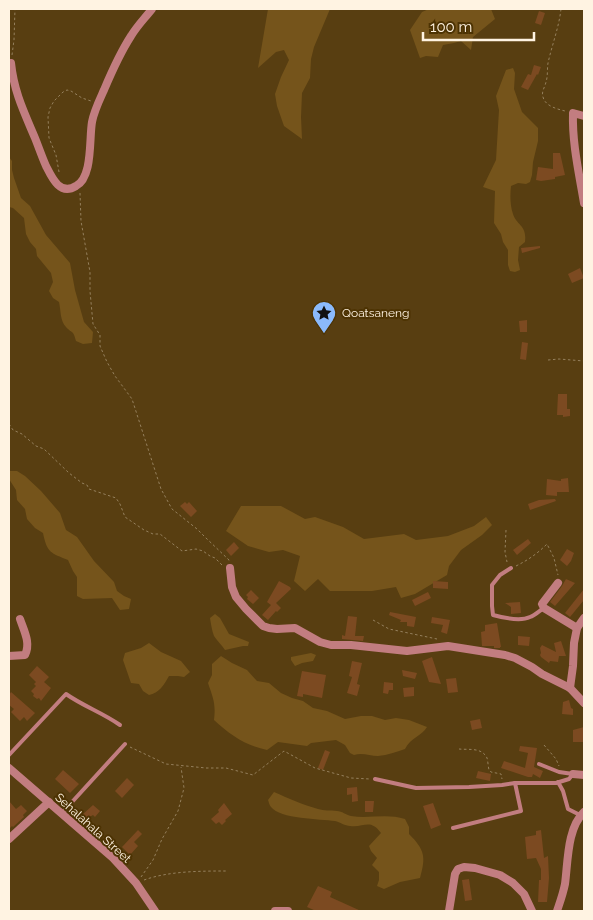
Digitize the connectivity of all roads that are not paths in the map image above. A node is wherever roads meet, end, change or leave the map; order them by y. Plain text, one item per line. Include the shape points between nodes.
1 (152, 9) edge
2 (11, 63) road end
3 (584, 116) edge
4 (584, 203) edge
5 (230, 568) road end
6 (511, 568) road end
7 (558, 583) road end
8 (544, 608) junction
9 (584, 618) edge
10 (20, 619) dead end
11 (577, 628) junction
12 (9, 656) edge
13 (570, 688) junction
14 (584, 704) edge
15 (120, 725) dead end
16 (125, 744) road end
17 (9, 755) edge
18 (539, 764) dead end
19 (9, 768) edge
20 (574, 774) junction
21 (584, 775) edge
22 (375, 779) road end
23 (558, 782) junction
24 (515, 783) junction
25 (48, 802) junction
26 (62, 813) junction
27 (582, 814) edge
28 (452, 828) dead end
29 (9, 840) edge
30 (154, 911) edge
31 (275, 911) edge
32 (288, 911) edge
33 (449, 911) edge
34 (532, 911) edge
35 (557, 911) edge

1 - 2 street via 115,64 94,113 88,168 77,186 61,188 53,181 23,110
3 - 4 street via 573,113
5 - 13 street via 236,597 263,626 295,628 320,642 331,644 408,651 445,646 491,652 514,658
6 - 8 lane via 492,585 494,615 521,619
7 - 8 street via 542,604
8 - 11 street
9 - 11 street
10 - 12 street via 28,649 25,655
11 - 13 street
13 - 14 street
15 - 17 lane via 66,694
16 - 26 lane
18 - 20 lane
19 - 25 street, Sehalahala Street
20 - 21 street
20 - 23 lane
22 - 24 lane via 416,788
23 - 24 lane
23 - 27 lane via 564,791 568,809
24 - 28 lane via 521,811
25 - 26 street, Sehalahala Street
25 - 29 street
26 - 30 street, Sehalahala Street via 113,858
27 - 35 street via 573,831 565,885
31 - 32 street
33 - 34 street via 455,874 464,867 500,875 513,882 524,894

